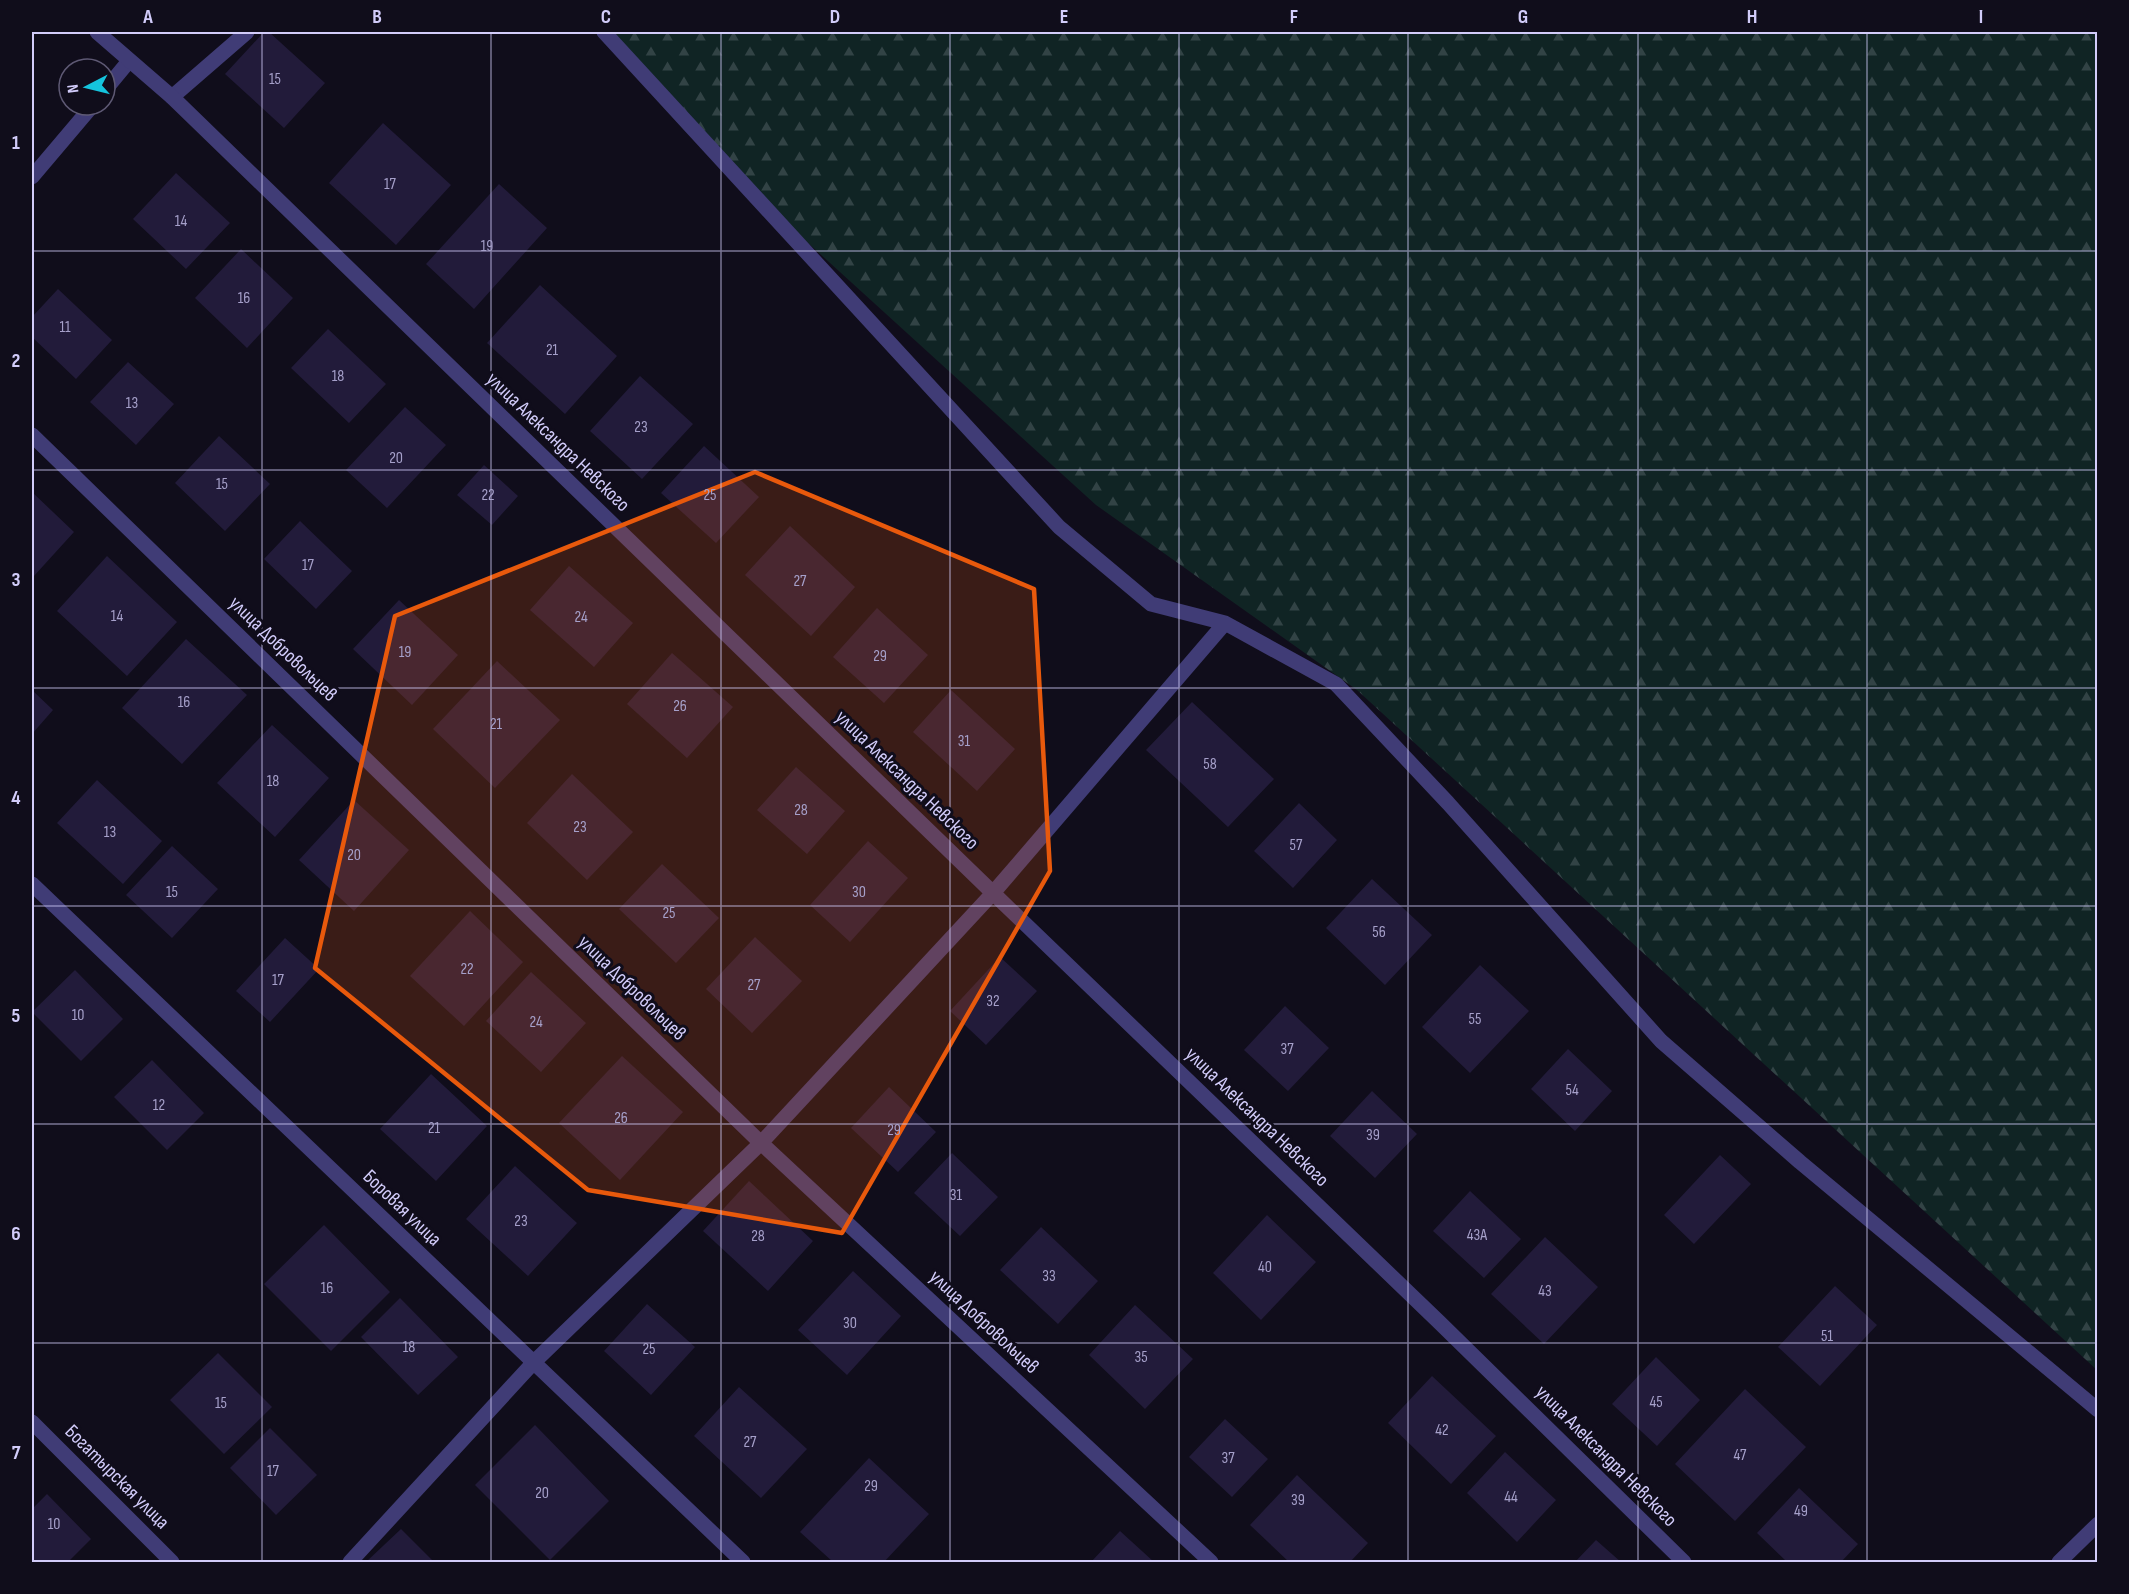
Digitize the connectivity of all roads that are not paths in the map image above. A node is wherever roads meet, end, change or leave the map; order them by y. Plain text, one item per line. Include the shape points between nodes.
1 (97, 32) edge
2 (247, 32) edge
3 (604, 32) edge
4 (129, 61) junction
5 (117, 76) edge
6 (172, 97) junction
7 (83, 117) edge
8 (32, 177) edge
9 (32, 435) edge
10 (1225, 623) junction
11 (32, 884) edge
12 (993, 893) junction
13 (761, 1143) junction
14 (534, 1362) junction
15 (2097, 1410) edge
16 (32, 1422) edge
17 (2097, 1524) edge
18 (172, 1563) edge
19 (350, 1563) edge
20 (743, 1563) edge
21 (1210, 1563) edge
22 (1684, 1563) edge
23 (2059, 1563) edge

1 - 4 street, улица Александра Невского
2 - 6 street
3 - 10 street via 1059,527 1152,604
4 - 5 street
4 - 6 street, улица Александра Невского
6 - 12 street, улица Александра Невского
7 - 8 street
9 - 13 street, улица Добровольцев
10 - 12 street
10 - 15 street via 1336,684 1661,1041
11 - 14 street, Боровая улица
12 - 13 street
12 - 22 street, улица Александра Невского
13 - 14 street
13 - 21 street, улица Добровольцев
14 - 19 street
14 - 20 street, Боровая улица
16 - 18 street, Богатырская улица
17 - 23 street

